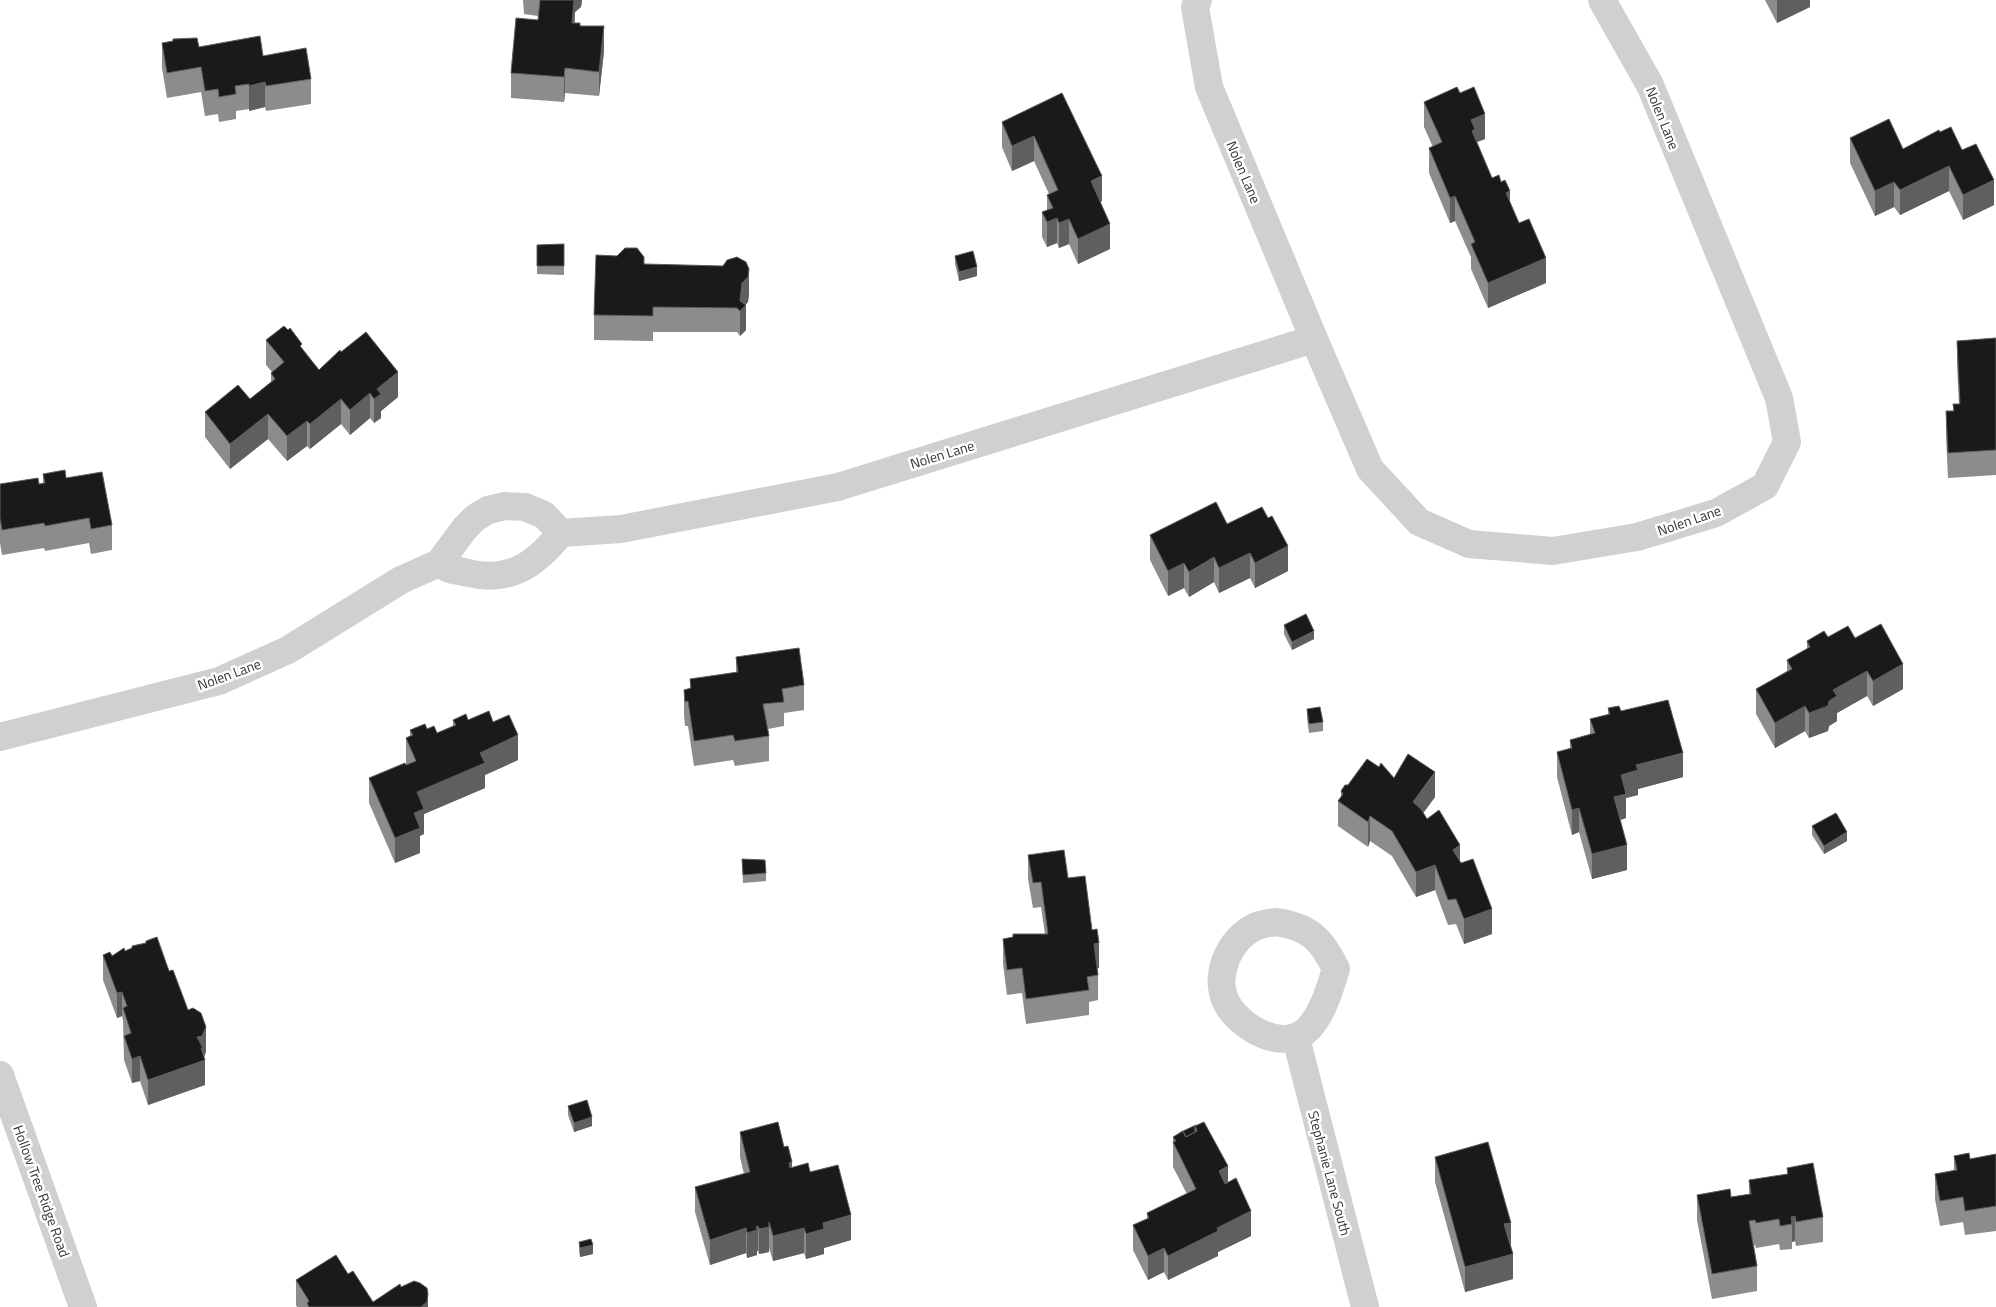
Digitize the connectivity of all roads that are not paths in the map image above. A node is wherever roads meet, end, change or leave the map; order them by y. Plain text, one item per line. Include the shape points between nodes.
1 (1198, 0) edge
2 (1602, 0) edge
3 (1314, 339) junction
4 (561, 533) junction
5 (439, 563) junction
6 (0, 737) edge
7 (1296, 1038) junction
8 (0, 1075) edge
9 (83, 1307) edge
10 (1365, 1307) edge

1 - 3 street, Nolen Lane via 1195,7 1209,87
2 - 3 street, Nolen Lane via 1650,85 1779,398 1787,442 1765,486 1716,513 1637,537 1553,551 1469,544 1419,522 1370,469
3 - 4 street, Nolen Lane via 838,487 621,528
4 - 5 street via 537,559 504,575 484,576 448,570
4 - 5 street via 544,515 525,507 496,508 474,518
5 - 6 street, Nolen Lane via 401,580 288,650 219,681
7 - 7 street via 1269,1038 1240,1020 1228,1005 1222,987 1222,968 1230,951 1256,926 1275,922 1293,924 1311,933 1327,949 1336,969 1310,1028
7 - 10 street, Stephanie Lane South
8 - 9 street, Hollow Tree Ridge Road

